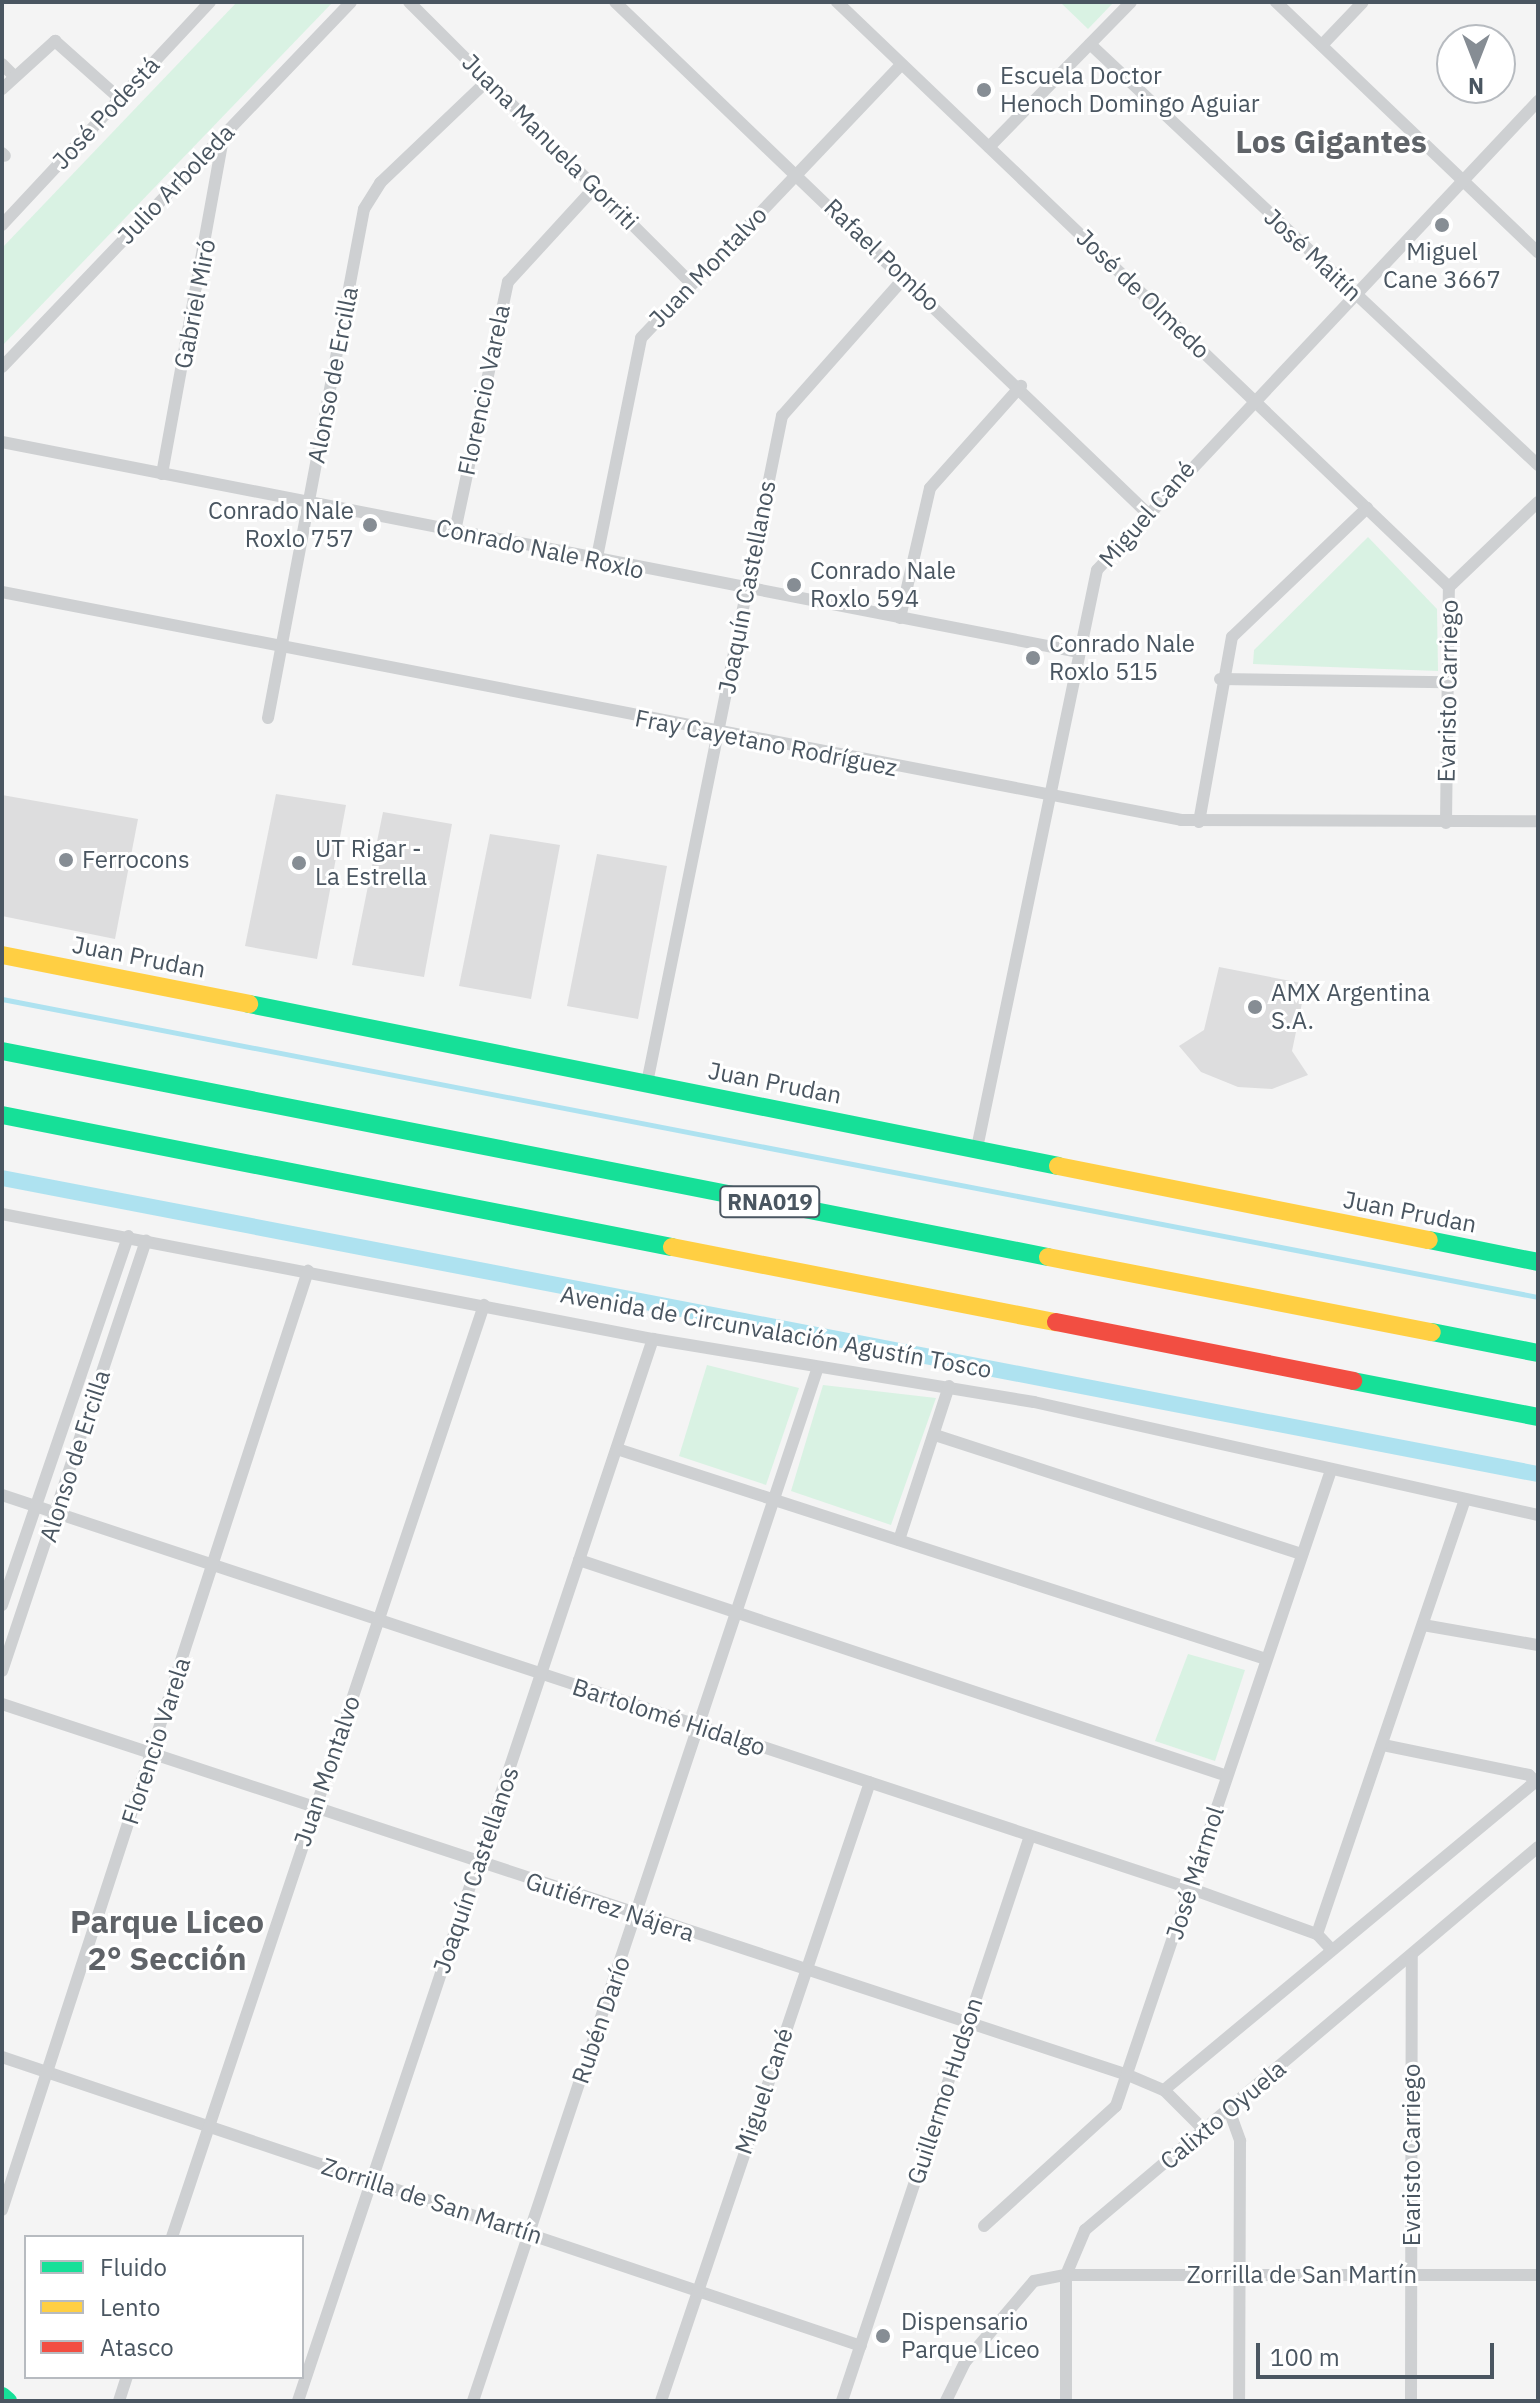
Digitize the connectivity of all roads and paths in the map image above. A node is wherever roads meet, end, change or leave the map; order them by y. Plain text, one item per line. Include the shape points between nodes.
1 (210, 2) edge
2 (351, 2) edge
3 (409, 2) edge
4 (615, 2) edge
5 (837, 2) edge
6 (1131, 2) edge
7 (1276, 2) edge
8 (1363, 2) edge
9 (1090, 44) junction
10 (1322, 45) junction
11 (2, 64) edge
12 (901, 65) junction
13 (14, 76) junction
14 (488, 80) junction
15 (2, 89) edge
16 (120, 99) junction
17 (1538, 101) edge
18 (224, 134) junction
19 (989, 147) junction
20 (798, 174) junction
21 (1463, 181) junction
22 (596, 186) junction
23 (2, 225) edge
24 (1538, 252) edge
25 (905, 277) junction
26 (691, 283) junction
27 (1352, 292) junction
28 (2, 367) edge
29 (1021, 386) junction
30 (1252, 399) junction
31 (2, 442) edge
32 (1538, 465) edge
33 (162, 474) junction
34 (1538, 502) edge
35 (309, 504) junction
36 (1367, 508) junction
37 (1145, 511) junction
38 (455, 531) junction
39 (596, 562) junction
40 (1449, 587) junction
41 (747, 590) junction
42 (2, 592) edge
43 (900, 618) junction
44 (282, 648) junction
45 (1078, 652) junction
46 (1220, 679) junction
47 (1447, 682) junction
48 (268, 718) dead end
49 (719, 735) junction
50 (1049, 795) junction
51 (1538, 821) edge
52 (1199, 822) junction
53 (1446, 823) junction
54 (2, 955) edge
55 (2, 1051) edge
56 (647, 1083) junction
57 (2, 1115) edge
58 (977, 1148) junction
59 (2, 1214) edge
60 (128, 1236) junction
61 (146, 1240) junction
62 (1538, 1262) edge
63 (308, 1271) junction
64 (484, 1305) junction
65 (653, 1339) junction
66 (1538, 1353) edge
67 (818, 1367) junction
68 (949, 1386) junction
69 (1538, 1417) edge
70 (935, 1435) junction
71 (617, 1449) junction
72 (1331, 1470) junction
73 (2, 1495) edge
74 (779, 1501) junction
75 (1464, 1501) junction
76 (36, 1506) junction
77 (56, 1513) junction
78 (1538, 1515) edge
79 (899, 1540) junction
80 (1302, 1554) junction
81 (579, 1560) junction
82 (213, 1564) junction
83 (2, 1605) edge
84 (739, 1613) junction
85 (377, 1620) junction
86 (1423, 1625) junction
87 (1538, 1645) edge
88 (1266, 1659) junction
89 (2, 1671) edge
90 (541, 1675) junction
91 (2, 1704) edge
92 (699, 1729) junction
93 (1383, 1745) junction
94 (151, 1755) junction
95 (1227, 1776) junction
96 (1537, 1781) edge
97 (870, 1782) junction
98 (314, 1809) junction
99 (1030, 1836) junction
100 (1538, 1847) edge
101 (478, 1863) junction
102 (1189, 1888) junction
103 (636, 1916) junction
104 (1317, 1934) junction
105 (1330, 1948) junction
106 (1412, 1957) junction
107 (806, 1970) junction
108 (967, 2023) junction
109 (2, 2057) edge
110 (49, 2072) junction
111 (1128, 2075) junction
112 (1164, 2090) junction
113 (1229, 2110) junction
114 (208, 2127) junction
115 (1204, 2130) junction
116 (372, 2180) junction
117 (2, 2210) edge
118 (984, 2226) dead end
119 (530, 2233) junction
120 (173, 2235) edge
121 (1412, 2274) junction
122 (1066, 2275) junction
123 (1240, 2275) junction
124 (1538, 2275) edge
125 (697, 2289) junction
126 (861, 2346) junction
127 (126, 2379) edge
128 (2, 2396) edge
129 (8, 2401) edge
130 (119, 2401) edge
131 (298, 2401) edge
132 (473, 2401) edge
133 (661, 2401) edge
134 (842, 2401) edge
135 (946, 2401) edge
136 (1066, 2401) edge
137 (1239, 2401) edge
138 (1411, 2401) edge

1 - 16 street, José Podestá
2 - 18 street, Julio Arboleda
3 - 14 street, Juana Manuela Gorriti
4 - 20 street, Rafael Pombo
5 - 12 street, José de Olmedo
6 - 9 street
7 - 10 street
8 - 10 street
9 - 19 street
9 - 27 street, José Maitín
10 - 21 street
11 - 13 street
12 - 19 street, José de Olmedo
12 - 20 street, Juan Montalvo
13 - 15 street
13 - 16 street via 55,41
14 - 22 street, Juana Manuela Gorriti
14 - 35 street, Alonso de Ercilla via 369,196
16 - 23 street, José Podestá
17 - 21 street, Miguel Cané
18 - 28 street, Julio Arboleda
18 - 33 street, Gabriel Miró
19 - 30 street, José de Olmedo
20 - 25 street, Rafael Pombo
20 - 26 street, Juan Montalvo
21 - 24 street
21 - 27 street, Miguel Cané
22 - 26 street, Juana Manuela Gorriti
22 - 38 street, Florencio Varela via 508,282
25 - 29 street, Rafael Pombo
25 - 41 street, Joaquín Castellanos via 787,403
26 - 39 street, Juan Montalvo via 638,347
27 - 30 street, Miguel Cané
27 - 32 street, José Maitín
29 - 37 street, Rafael Pombo
29 - 43 street via 930,488
30 - 36 street, José de Olmedo
30 - 37 street, Miguel Cané
31 - 33 street, Conrado Nale Roxlo
33 - 35 street, Conrado Nale Roxlo
34 - 40 street, Evaristo Carriego
35 - 38 street, Conrado Nale Roxlo
35 - 44 street, Alonso de Ercilla
36 - 40 street, José de Olmedo
36 - 46 street via 1238,628
37 - 45 street, Miguel Cané via 1097,570
38 - 39 street, Conrado Nale Roxlo
39 - 41 street, Conrado Nale Roxlo
40 - 47 street, Evaristo Carriego
41 - 43 street, Conrado Nale Roxlo
41 - 49 street, Joaquín Castellanos
42 - 44 street, Fray Cayetano Rodríguez
43 - 45 street, Conrado Nale Roxlo
44 - 48 street, Alonso de Ercilla
44 - 49 street, Fray Cayetano Rodríguez
45 - 50 street, Miguel Cané
46 - 47 street
46 - 52 street
47 - 53 street, Evaristo Carriego
49 - 50 street, Fray Cayetano Rodríguez
49 - 56 street, Joaquín Castellanos
50 - 52 street, Fray Cayetano Rodríguez
50 - 58 street, Miguel Cané
51 - 53 street, Fray Cayetano Rodríguez
52 - 53 street, Fray Cayetano Rodríguez
54 - 56 main road, Juan Prudan
55 - 66 main road, RNA019
56 - 58 main road, Juan Prudan
57 - 69 main road, RNA019
58 - 62 main road, Juan Prudan
59 - 60 street, Avenida de Circunvalación Agustín Tosco
60 - 61 street, Avenida de Circunvalación Agustín Tosco
60 - 76 street, Alonso de Ercilla
61 - 63 street, Avenida de Circunvalación Agustín Tosco
61 - 77 street, Alonso de Ercilla
63 - 64 street, Avenida de Circunvalación Agustín Tosco
63 - 82 street, Florencio Varela
64 - 65 street, Avenida de Circunvalación Agustín Tosco
64 - 85 street, Juan Montalvo
65 - 67 street, Avenida de Circunvalación Agustín Tosco
65 - 71 street, Joaquín Castellanos
67 - 68 street, Avenida de Circunvalación Agustín Tosco
67 - 74 street, Rubén Darío
68 - 70 street
68 - 72 street, Avenida de Circunvalación Agustín Tosco
70 - 79 street
70 - 80 street
71 - 74 street
71 - 81 street, Joaquín Castellanos
72 - 75 street, Avenida de Circunvalación Agustín Tosco
72 - 80 street, José Mármol
73 - 76 street, Bartolomé Hidalgo
74 - 79 street
74 - 84 street, Rubén Darío
75 - 78 street, Avenida de Circunvalación Agustín Tosco
75 - 86 street
76 - 77 street, Bartolomé Hidalgo
76 - 83 street, Alonso de Ercilla
77 - 82 street, Bartolomé Hidalgo
77 - 89 street, Alonso de Ercilla
79 - 88 street
80 - 88 street, José Mármol
81 - 84 street
81 - 90 street, Joaquín Castellanos
82 - 85 street, Bartolomé Hidalgo
82 - 94 street, Florencio Varela
84 - 92 street, Rubén Darío
84 - 95 street
85 - 90 street, Bartolomé Hidalgo
85 - 98 street, Juan Montalvo
86 - 87 street
86 - 93 street
88 - 95 street, José Mármol
90 - 92 street, Bartolomé Hidalgo
90 - 101 street, Joaquín Castellanos
91 - 94 street, Gutiérrez Nájera
92 - 97 street, Bartolomé Hidalgo
92 - 103 street, Rubén Darío
93 - 96 street via 1529,1775
93 - 104 street
94 - 98 street, Gutiérrez Nájera
94 - 110 street, Florencio Varela
95 - 102 street, José Mármol
96 - 105 street
97 - 99 street, Bartolomé Hidalgo
97 - 107 street, Miguel Cané
98 - 101 street, Gutiérrez Nájera
98 - 114 street, Juan Montalvo
99 - 102 street, Bartolomé Hidalgo
99 - 108 street, Guillermo Hudson
100 - 106 street, Calixto Oyuela
101 - 103 street, Gutiérrez Nájera
101 - 116 street, Joaquín Castellanos
102 - 104 street, Bartolomé Hidalgo
102 - 111 street, José Mármol
103 - 107 street, Gutiérrez Nájera
103 - 119 street, Rubén Darío
104 - 105 street, Bartolomé Hidalgo
105 - 112 street
106 - 113 street, Calixto Oyuela
106 - 121 street, Evaristo Carriego
107 - 108 street, Gutiérrez Nájera
107 - 125 street, Miguel Cané
108 - 111 street, Gutiérrez Nájera
108 - 126 street, Guillermo Hudson
109 - 110 street, Zorrilla de San Martín
110 - 114 street, Zorrilla de San Martín
110 - 117 street, Florencio Varela
111 - 112 street, Gutiérrez Nájera
111 - 118 street, José Mármol via 1109,2117
112 - 115 street, Gutiérrez Nájera
113 - 115 street, Calixto Oyuela
113 - 123 street via 1240,2141
114 - 116 street, Zorrilla de San Martín
114 - 120 street, Juan Montalvo
115 - 122 street, Calixto Oyuela via 1085,2230
116 - 119 street, Zorrilla de San Martín
116 - 131 street, Joaquín Castellanos
119 - 125 street, Zorrilla de San Martín
119 - 132 street, Rubén Darío
121 - 123 street, Zorrilla de San Martín
121 - 124 street, Zorrilla de San Martín
121 - 138 street, Evaristo Carriego
122 - 123 street, Zorrilla de San Martín
122 - 135 street via 1034,2281 965,2362
122 - 136 street
123 - 137 street
125 - 126 street, Zorrilla de San Martín
125 - 133 street, Miguel Cané
126 - 134 street
127 - 130 street
128 - 129 main road

